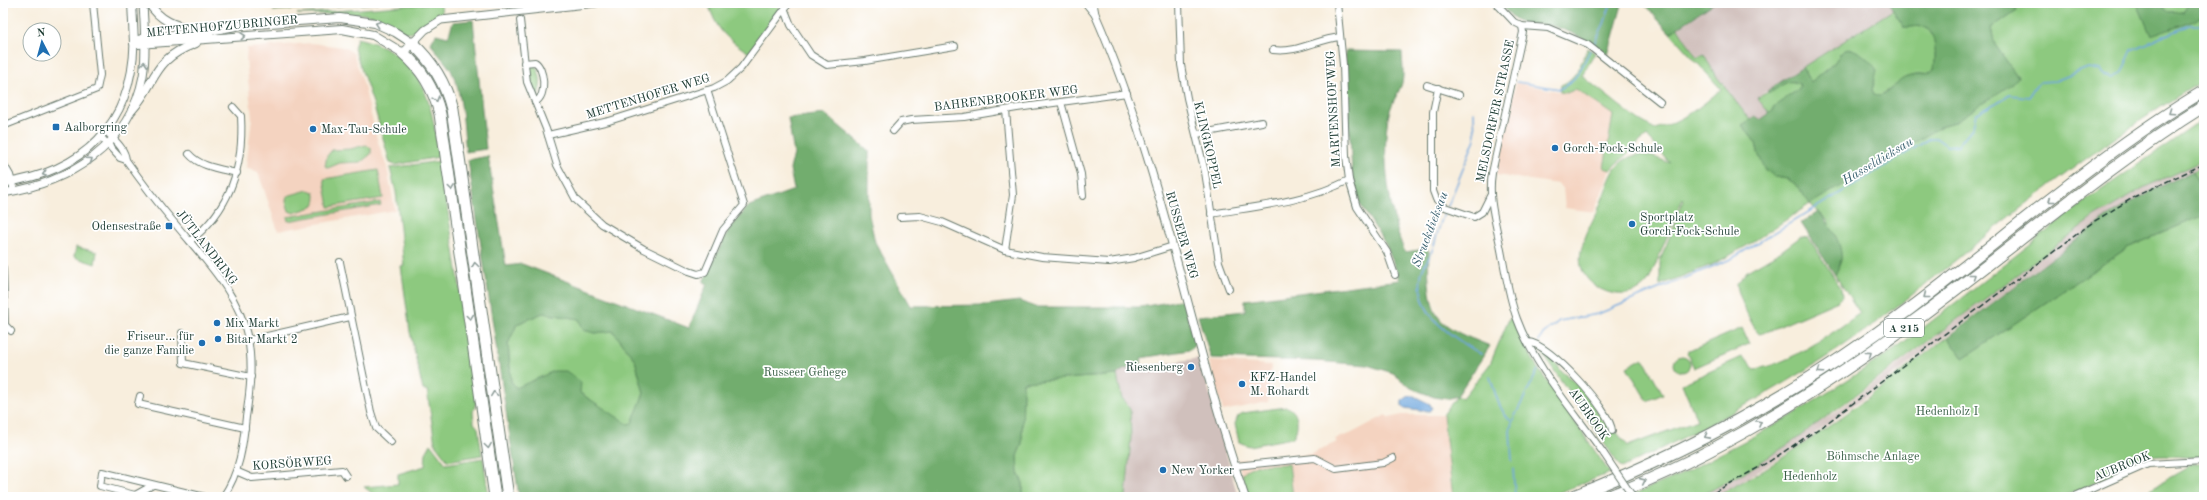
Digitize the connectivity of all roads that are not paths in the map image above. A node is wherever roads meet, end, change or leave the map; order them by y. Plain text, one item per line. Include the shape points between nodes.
1 (93, 3) edge
2 (132, 3) edge
3 (142, 3) edge
4 (148, 3) edge
5 (596, 3) edge
6 (789, 3) edge
7 (1086, 3) edge
8 (1093, 3) edge
9 (1179, 3) edge
10 (1337, 3) edge
11 (1496, 3) edge
12 (786, 10) junction
13 (1095, 14) junction
14 (520, 20) dead end
15 (1522, 26) junction
16 (204, 36) junction
17 (1340, 37) junction
18 (145, 41) junction
19 (134, 42) junction
20 (412, 43) junction
21 (955, 46) dead end
22 (1273, 50) dead end
23 (404, 52) junction
24 (524, 62) junction
25 (1427, 85) dead end
26 (1438, 88) junction
27 (707, 90) junction
28 (2204, 91) edge
29 (1127, 93) junction
30 (1459, 95) dead end
31 (535, 102) junction
32 (1061, 102) junction
33 (1660, 102) dead end
34 (2204, 106) edge
35 (233, 107) dead end
36 (132, 110) junction
37 (1006, 110) junction
38 (1262, 122) dead end
39 (3, 126) edge
40 (106, 131) junction
41 (892, 131) dead end
42 (1196, 134) junction
43 (548, 135) junction
44 (101, 137) junction
45 (111, 142) junction
46 (189, 154) dead end
47 (3, 163) edge
48 (237, 173) junction
49 (1349, 180) junction
50 (3, 182) edge
51 (12, 182) junction
52 (14, 191) junction
53 (4, 193) edge
54 (1083, 196) dead end
55 (1490, 196) junction
56 (1211, 214) junction
57 (900, 217) dead end
58 (190, 241) junction
59 (1174, 246) junction
60 (1005, 250) junction
61 (340, 262) dead end
62 (3, 268) edge
63 (1395, 275) dead end
64 (1229, 289) dead end
65 (350, 317) junction
66 (11, 331) dead end
67 (182, 334) dead end
68 (248, 340) junction
69 (1528, 342) junction
70 (251, 377) junction
71 (140, 396) dead end
72 (245, 428) junction
73 (1612, 431) dead end
74 (391, 442) dead end
75 (1393, 458) dead end
76 (2204, 461) edge
77 (1235, 466) junction
78 (238, 472) junction
79 (346, 476) dead end
80 (153, 485) junction
81 (206, 497) edge
82 (223, 497) edge
83 (495, 497) edge
84 (508, 497) edge
85 (1245, 497) edge
86 (1571, 497) edge
87 (1607, 497) edge
88 (1633, 497) edge
89 (2073, 497) edge

1 - 39 street via 100,75 97,89
2 - 19 main road
3 - 18 street
4 - 16 main road via 156,14 167,22
5 - 20 street via 446,19 432,24
6 - 12 street, METTENHOFER WEG
7 - 13 street, RUSSEER WEG
8 - 13 street, RUSSEER WEG
9 - 42 street, KLINGKOPPEL via 1181,65
10 - 17 street, MARTENSHOFWEG
11 - 15 street, MELSDORFER STRASSE via 1514,22
12 - 21 street via 792,25 811,55 827,65
12 - 27 street, METTENHOFER WEG via 737,72 727,81
13 - 29 street, RUSSEER WEG
14 - 24 street
15 - 33 street via 1552,29 1588,44
15 - 55 street, MELSDORFER STRASSE via 1523,32 1492,173
16 - 18 main road, METTENHOFZUBRINGER
20 -> 16 main road, METTENHOFZUBRINGER via 383,26 348,18 241,25
16 -> 23 main road, METTENHOFZUBRINGER via 342,29 373,35
16 - 36 main road via 165,61
17 - 22 street via 1291,51
17 - 49 street, MARTENSHOFWEG
18 - 19 main road, METTENHOFZUBRINGER
36 -> 18 street via 143,75
19 - 40 street via 130,84 118,112
20 - 23 street
84 -> 20 highway via 452,109 442,80
23 -> 83 highway via 424,75 434,93 440,114
24 - 31 street via 527,82
24 - 31 street via 534,62 539,66 544,90
25 - 26 street
26 - 30 street
26 - 55 street via 1433,112 1434,196 1446,208 1477,216 1482,212
27 - 43 street, METTENHOFER WEG via 609,121
27 - 43 street via 744,205 723,230 702,274 689,271 644,249 615,233 589,214 569,191 557,165
28 -> 86 highway, A 215 via 2136,136 1910,308 1815,375 1683,449
29 - 32 street, BAHRENBROOKER WEG
29 - 59 street, RUSSEER WEG
31 - 43 street
32 - 37 street, BAHRENBROOKER WEG
32 - 54 street via 1081,174
87 -> 34 highway, A 215 via 1691,460 1781,411 1824,384 1919,318 2110,170
35 - 48 street via 241,116 242,153
36 - 45 street
37 - 41 street, BAHRENBROOKER WEG via 964,117 905,120 897,124
37 - 60 street via 1013,196
38 - 42 street
40 - 44 street
40 - 45 street, JÜTLANDRING
42 - 56 street, KLINGKOPPEL
44 - 45 street, JÜTLANDRING
44 -> 51 street via 64,166 42,175
52 -> 45 street via 70,172 89,161
45 - 58 street, JÜTLANDRING via 125,154 126,160
46 - 48 street via 204,165
47 - 51 street
48 - 58 street via 222,208
49 - 56 street via 1300,199
49 - 63 street, MARTENSHOFWEG via 1357,207 1387,252
50 - 51 street
50 - 53 street
51 - 52 street
52 - 53 street
55 - 69 street, MELSDORFER STRASSE via 1513,305
56 - 64 street, KLINGKOPPEL via 1219,262
57 - 60 street via 920,216 942,222
58 - 68 street, JÜTLANDRING via 238,307
59 - 60 street via 1109,262 1042,257
59 - 77 street, RUSSEER WEG
61 - 65 street
62 - 66 street via 5,324
65 - 68 street
65 - 74 street via 370,412 376,428
67 - 70 street via 183,363
68 - 70 street, JÜTLANDRING
69 - 73 street via 1546,351 1585,387 1609,420
69 - 88 street, AUBROOK, bridge
70 - 72 street, JÜTLANDRING
71 - 72 street via 138,404
72 - 78 street, JÜTLANDRING
75 - 77 street via 1383,463 1336,469 1315,458
76 - 89 street, AUBROOK via 2148,464
77 - 85 street, RUSSEER WEG
78 - 79 street, KORSÖRWEG via 252,478 342,470
78 - 82 street, JÜTLANDRING
80 - 80 street via 102,472 100,475 100,486 135,495
80 - 81 street

